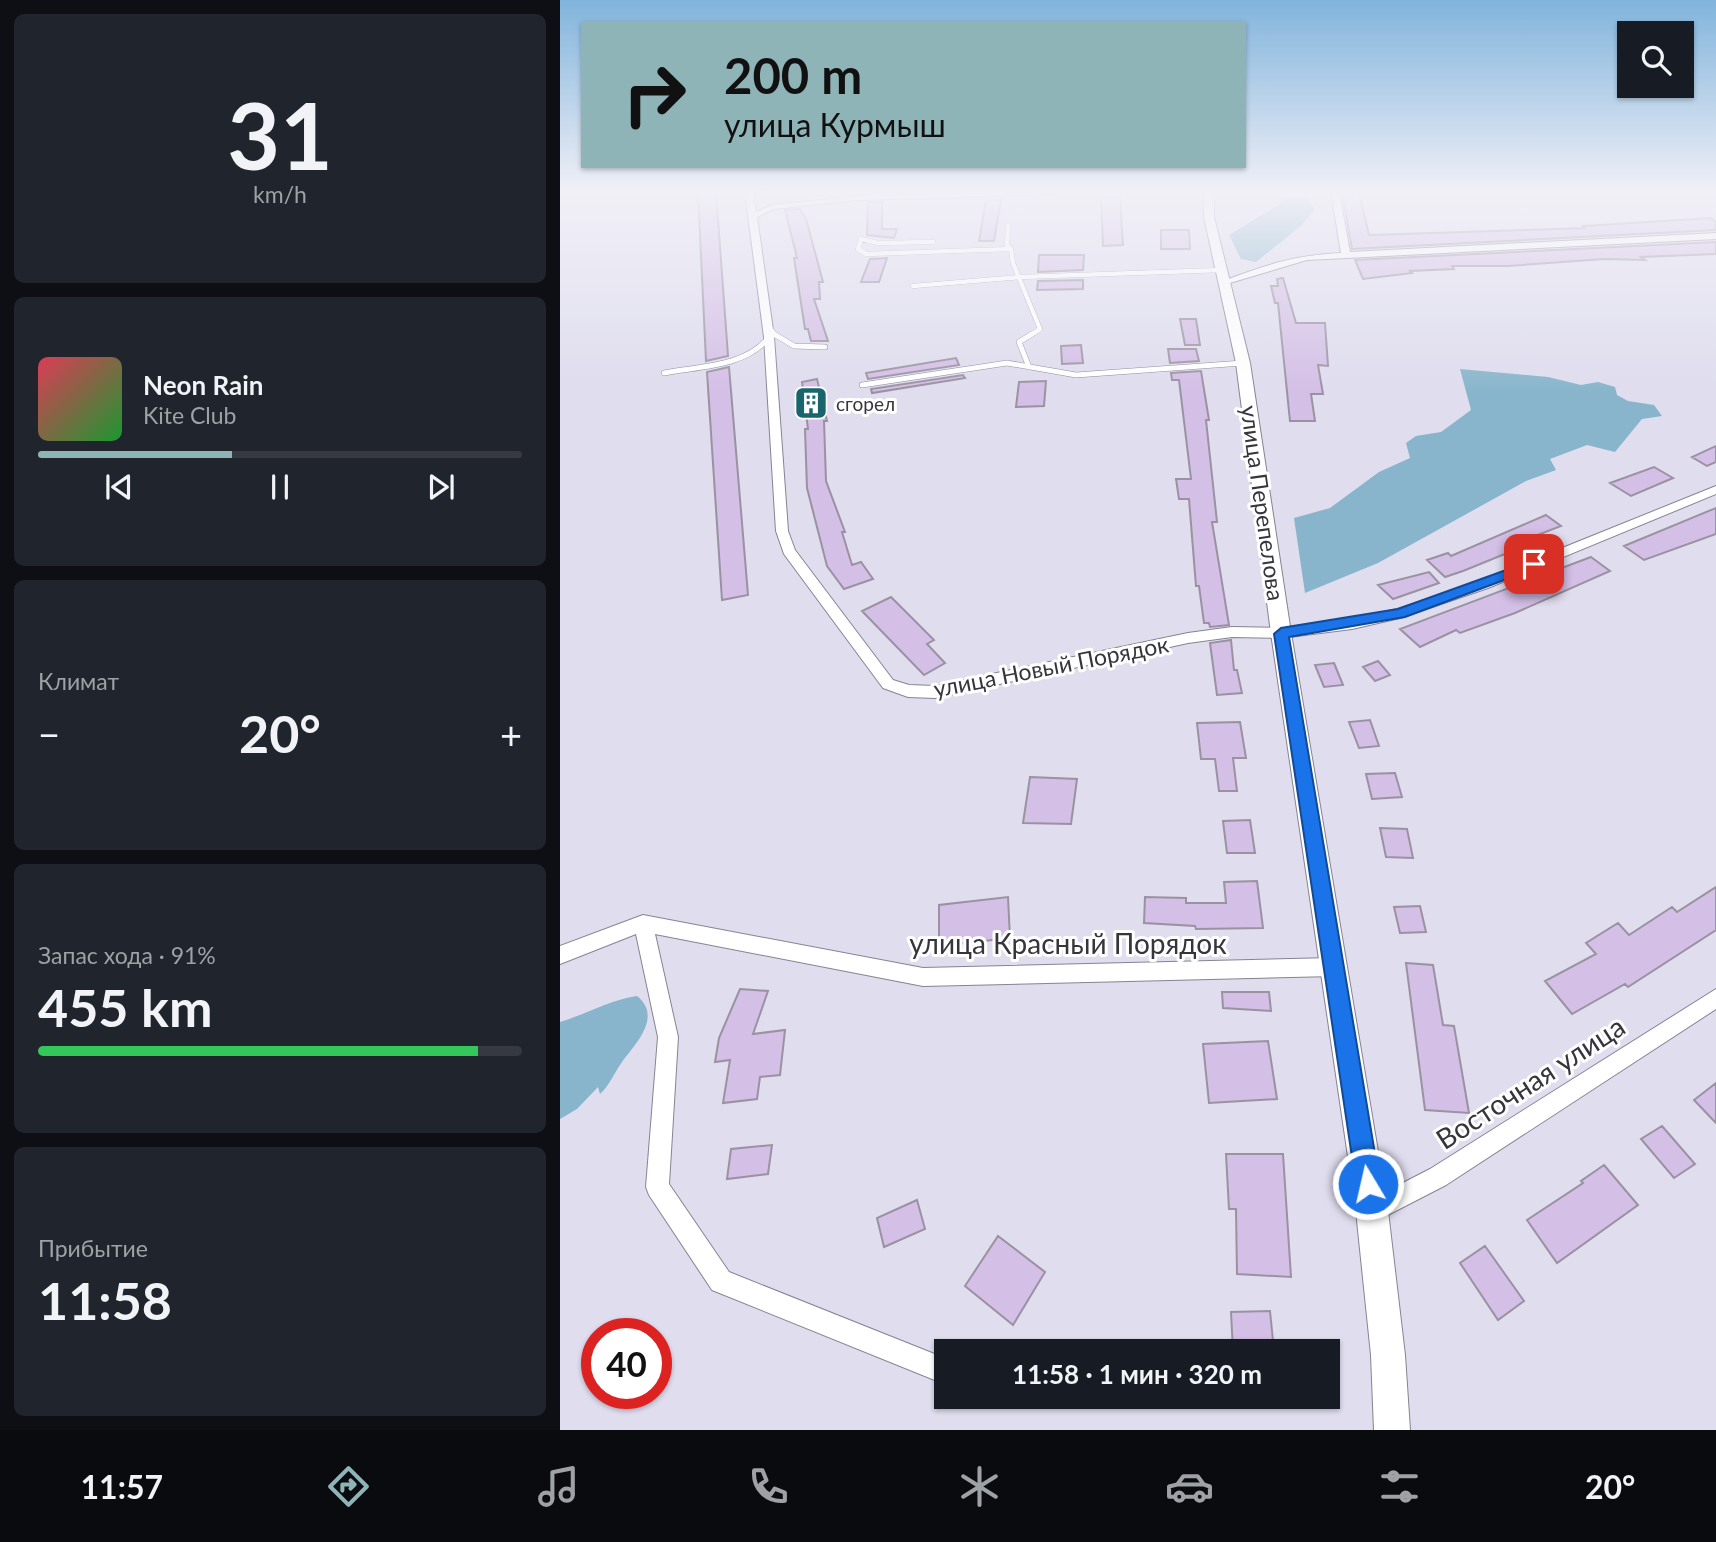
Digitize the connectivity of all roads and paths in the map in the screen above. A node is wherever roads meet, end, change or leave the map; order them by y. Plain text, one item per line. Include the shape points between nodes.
1 (759, 259) edge
2 (1014, 259) edge
3 (1219, 259) edge
4 (1309, 259) edge
5 (1020, 277) junction
6 (1224, 277) junction
7 (913, 286) dead end
8 (767, 322) junction
9 (769, 337) junction
10 (825, 346) dead end
11 (1243, 363) junction
12 (1029, 367) junction
13 (664, 373) dead end
14 (862, 385) dead end
15 (1716, 490) edge
16 (1281, 634) junction
17 (643, 923) junction
18 (560, 955) edge
19 (1334, 967) junction
20 (1716, 999) edge
21 (1372, 1211) junction
22 (934, 1367) edge
23 (1392, 1430) edge

1 - 8 street, улица Новый Порядок
2 - 5 lane
3 - 6 street, улица Перепелова
4 - 6 street
5 - 6 lane
5 - 7 lane
5 - 12 lane via 1040,329 1018,342
6 - 11 street, улица Перепелова
8 - 9 street, улица Новый Порядок
8 - 10 lane via 780,340 806,349
9 - 13 lane via 758,351 743,358
9 - 16 street, улица Новый Порядок via 782,531 789,551 888,684 908,691 935,692 1188,638 1232,632
11 - 12 lane via 1076,375
11 - 16 street, улица Перепелова
12 - 14 lane via 979,365
15 - 16 street, улица Новый Порядок via 1483,585 1400,613
16 - 19 street, улица Перепелова
17 - 18 street
17 - 19 street, улица Красный Порядок via 923,977
17 - 22 street via 668,1037 657,1187 664,1198 721,1281
19 - 21 street, улица Перепелова
20 - 21 street, Восточная улица via 1438,1177
21 - 23 street, улица Перепелова

